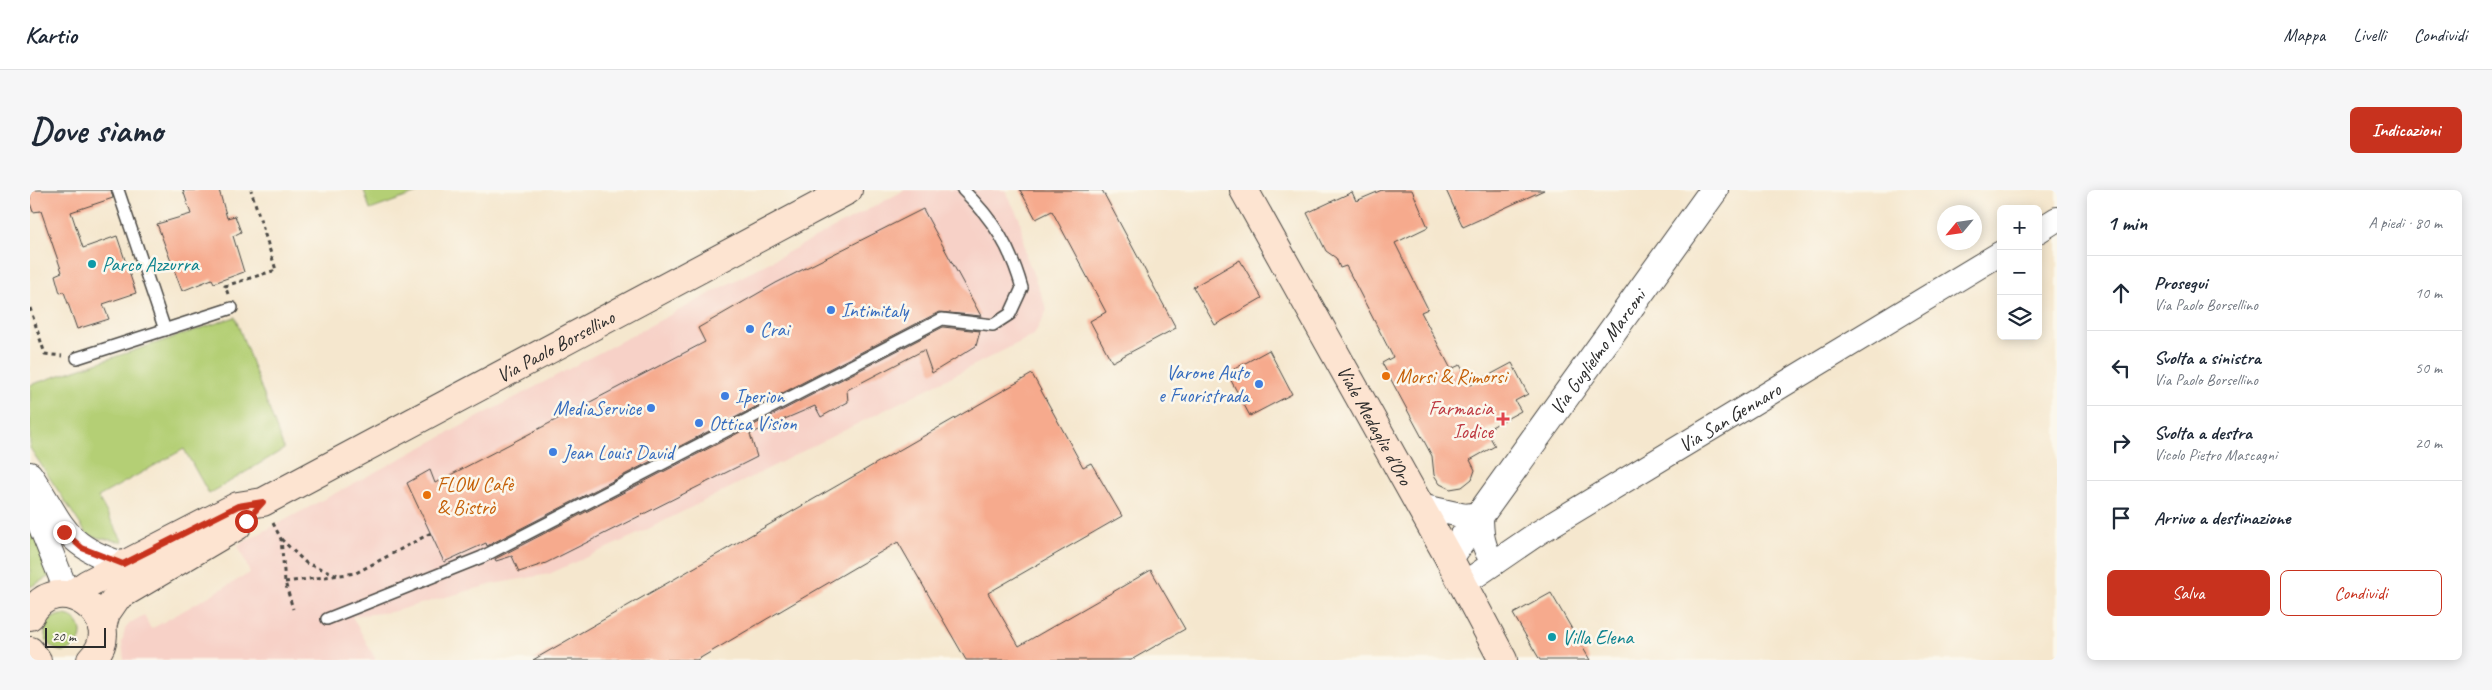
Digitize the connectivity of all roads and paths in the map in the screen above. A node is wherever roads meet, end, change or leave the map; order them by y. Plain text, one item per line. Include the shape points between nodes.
1 (118, 190) edge
2 (250, 190) edge
3 (848, 190) edge
4 (963, 190) edge
5 (1244, 190) edge
6 (1714, 190) edge
7 (2057, 219) edge
8 (2042, 228) edge
9 (1997, 255) edge
10 (30, 308) edge
11 (232, 308) joint
12 (165, 330) junction
13 (77, 358) joint
14 (30, 474) edge
15 (30, 500) edge
16 (263, 502) junction
17 (1420, 506) junction
18 (1481, 514) junction
19 (430, 534) dead end
20 (281, 539) junction
21 (1449, 558) junction
22 (1494, 563) junction
23 (123, 564) junction
24 (341, 576) junction
25 (285, 582) junction
26 (1462, 585) junction
27 (69, 595) junction
28 (293, 609) dead end
29 (31, 613) edge
30 (327, 619) dead end
31 (102, 627) junction
32 (30, 650) edge
33 (30, 658) edge
34 (36, 660) edge
35 (91, 660) edge
36 (1503, 660) edge

1 - 12 lane
2 - 11 path via 276,270 225,286
3 - 16 main road, Via Paolo Borsellino
4 - 30 lane via 984,210 1014,259 1022,288 1010,314 993,325 942,319 482,557
5 - 17 main road, Viale Medaglie d'Oro
6 - 18 street, Via Guglielmo Marconi
7 - 8 street
9 - 22 street, Via San Gennaro
10 - 13 path via 45,354
11 - 12 lane
12 - 13 lane
14 - 23 street via 64,532 82,548
15 - 27 street
16 - 20 path
16 - 23 main road, Via Paolo Borsellino via 238,506
16 - 31 main road, Via Paolo Borsellino via 246,521 117,597 106,612
17 - 18 street via 1465,516
17 - 21 main road, Viale Medaglie d'Oro
18 - 21 street, Via Guglielmo Marconi
18 - 22 street via 1481,534
19 - 24 path via 356,573
20 - 24 path via 306,563
20 - 25 path
21 - 26 main road, Viale Medaglie d'Oro
22 - 26 street, Via San Gennaro
23 - 27 main road, Via Paolo Borsellino
24 - 25 path
25 - 28 path
26 - 36 main road, Viale Medaglie d'Oro
27 - 29 main road, Via Paolo Borsellino via 48,598
27 - 31 main road via 91,606
31 - 35 main road, Via Paolo Borsellino via 99,648
32 - 34 main road
33 - 34 street

